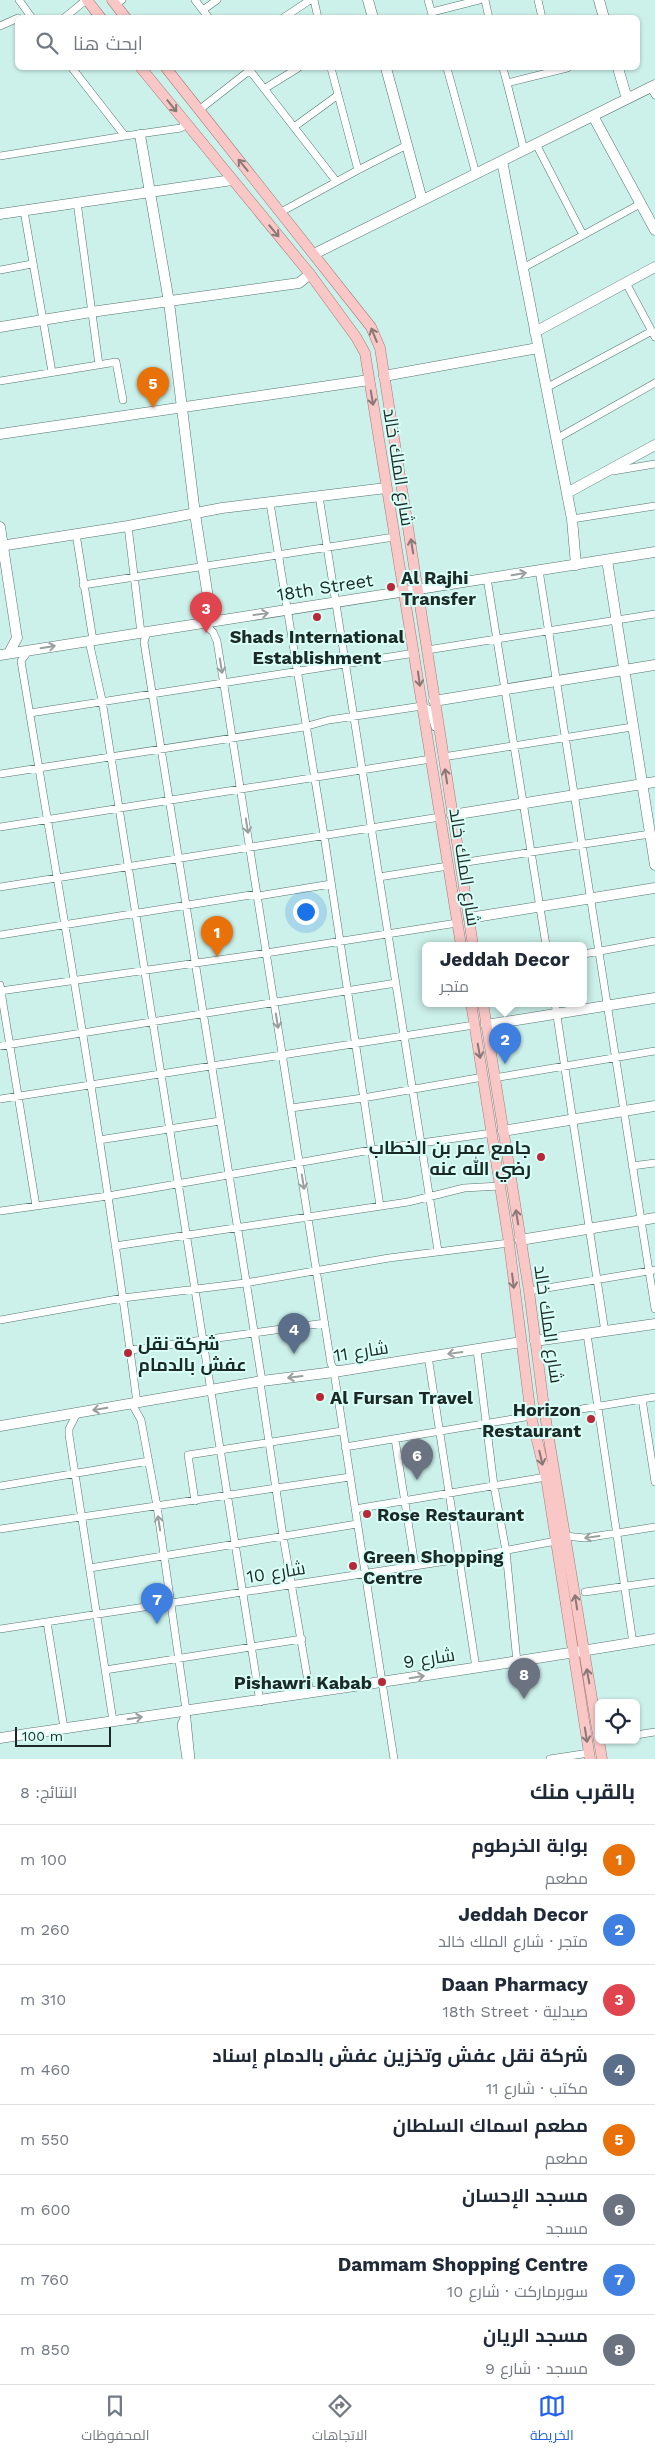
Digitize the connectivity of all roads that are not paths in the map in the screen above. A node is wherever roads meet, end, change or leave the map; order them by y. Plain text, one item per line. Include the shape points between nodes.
1 (19, 0) edge
2 (87, 0) edge
3 (195, 0) edge
4 (217, 0) edge
5 (312, 0) edge
6 (368, 0) edge
7 (428, 0) edge
8 (479, 0) edge
9 (485, 0) edge
10 (538, 0) edge
11 (599, 0) edge
12 (117, 1) edge
13 (203, 10) junction
14 (30, 15) edge
15 (68, 15) edge
16 (99, 15) edge
17 (124, 15) edge
18 (207, 15) edge
19 (289, 15) edge
20 (317, 15) edge
21 (372, 15) edge
22 (432, 15) edge
23 (489, 15) edge
24 (541, 15) edge
25 (603, 15) edge
26 (15, 19) edge
27 (0, 26) edge
28 (74, 70) edge
29 (143, 70) edge
30 (168, 70) edge
31 (248, 70) edge
32 (250, 70) edge
33 (295, 70) edge
34 (332, 70) edge
35 (387, 70) edge
36 (448, 70) edge
37 (504, 70) edge
38 (552, 70) edge
39 (619, 70) edge
40 (507, 83) junction
41 (264, 89) junction
42 (654, 89) edge
43 (338, 95) junction
44 (627, 99) junction
45 (199, 110) junction
46 (592, 116) junction
47 (186, 124) junction
48 (294, 127) junction
49 (140, 135) junction
50 (125, 136) junction
51 (536, 144) junction
52 (407, 146) junction
53 (524, 150) junction
54 (0, 156) edge
55 (502, 161) junction
56 (358, 170) junction
57 (476, 174) junction
58 (232, 180) junction
59 (336, 182) junction
60 (150, 191) junction
61 (422, 200) junction
62 (77, 202) junction
63 (640, 204) junction
64 (24, 211) junction
65 (281, 212) junction
66 (0, 214) edge
67 (655, 230) edge
68 (583, 235) junction
69 (314, 254) junction
70 (32, 264) junction
71 (523, 268) junction
72 (655, 268) edge
73 (0, 270) edge
74 (310, 274) junction
75 (626, 283) junction
76 (169, 302) junction
77 (91, 312) junction
78 (41, 319) junction
79 (0, 327) edge
80 (535, 332) junction
81 (653, 334) edge
82 (538, 348) junction
83 (99, 365) junction
84 (52, 372) junction
85 (384, 376) junction
86 (369, 380) junction
87 (0, 381) edge
88 (655, 383) edge
89 (546, 388) junction
90 (123, 400) dead end
91 (182, 407) junction
92 (0, 434) edge
93 (556, 439) junction
94 (655, 445) edge
95 (655, 464) edge
96 (606, 472) junction
97 (386, 488) junction
98 (567, 493) junction
99 (319, 496) junction
100 (270, 504) junction
101 (655, 506) edge
102 (195, 514) junction
103 (572, 519) junction
104 (128, 526) junction
105 (0, 527) edge
106 (76, 534) junction
107 (394, 537) junction
108 (1, 545) edge
109 (327, 548) junction
110 (655, 552) edge
111 (278, 554) junction
112 (607, 560) junction
113 (576, 565) junction
114 (203, 566) junction
115 (539, 570) junction
116 (134, 578) junction
117 (488, 578) junction
118 (83, 585) junction
119 (418, 589) junction
120 (403, 592) junction
121 (337, 602) junction
122 (286, 610) junction
123 (655, 614) edge
124 (218, 620) junction
125 (616, 620) junction
126 (203, 623) junction
127 (144, 632) junction
128 (548, 632) junction
129 (497, 640) junction
130 (91, 641) junction
131 (29, 650) junction
132 (427, 650) junction
133 (415, 653) junction
134 (4, 654) edge
135 (346, 662) junction
136 (655, 665) edge
137 (624, 670) junction
138 (296, 671) junction
139 (224, 682) junction
140 (555, 682) junction
141 (506, 690) junction
142 (153, 694) junction
143 (102, 700) junction
144 (434, 701) junction
145 (422, 706) junction
146 (30, 713) junction
147 (353, 716) junction
148 (304, 727) junction
149 (632, 727) junction
150 (564, 738) junction
151 (233, 739) junction
152 (514, 744) junction
153 (162, 750) junction
154 (111, 757) junction
155 (443, 757) junction
156 (431, 759) junction
157 (39, 768) junction
158 (362, 770) junction
159 (0, 774) edge
160 (314, 776) junction
161 (655, 782) edge
162 (641, 784) junction
163 (240, 788) junction
164 (573, 795) junction
165 (169, 799) junction
166 (523, 804) junction
167 (118, 807) junction
168 (452, 815) junction
169 (440, 817) junction
170 (48, 818) junction
171 (0, 827) edge
172 (371, 827) junction
173 (651, 831) edge
174 (324, 835) junction
175 (581, 845) junction
176 (250, 847) junction
177 (531, 851) junction
178 (178, 858) junction
179 (460, 863) junction
180 (655, 865) edge
181 (128, 866) junction
182 (448, 866) junction
183 (379, 877) junction
184 (57, 879) junction
185 (331, 884) junction
186 (0, 887) edge
187 (655, 888) edge
188 (257, 895) junction
189 (589, 899) junction
190 (541, 906) junction
191 (186, 907) junction
192 (136, 914) junction
193 (469, 918) junction
194 (457, 923) junction
195 (65, 926) junction
196 (388, 934) junction
197 (0, 935) edge
198 (339, 941) junction
199 (655, 941) edge
200 (460, 942) edge
201 (473, 942) edge
202 (546, 942) edge
203 (598, 952) junction
204 (266, 953) junction
205 (587, 954) edge
206 (195, 963) junction
207 (144, 970) junction
208 (73, 981) junction
209 (396, 983) junction
210 (0, 989) edge
211 (346, 990) junction
212 (655, 998) edge
213 (274, 1002) junction
214 (607, 1006) junction
215 (472, 1007) edge
216 (484, 1007) edge
217 (555, 1007) edge
218 (202, 1014) junction
219 (556, 1014) junction
220 (153, 1021) junction
221 (474, 1025) junction
222 (486, 1025) junction
223 (81, 1032) junction
224 (405, 1037) junction
225 (10, 1045) junction
226 (354, 1045) junction
227 (0, 1046) edge
228 (655, 1052) edge
229 (283, 1055) junction
230 (616, 1059) junction
231 (565, 1066) junction
232 (210, 1067) junction
233 (162, 1074) junction
234 (483, 1077) junction
235 (494, 1078) junction
236 (91, 1086) junction
237 (412, 1089) junction
238 (19, 1097) junction
239 (363, 1098) junction
240 (0, 1099) edge
241 (655, 1106) edge
242 (291, 1108) junction
243 (624, 1111) junction
244 (572, 1120) junction
245 (220, 1121) junction
246 (171, 1129) junction
247 (503, 1131) junction
248 (492, 1133) junction
249 (99, 1140) junction
250 (422, 1144) junction
251 (371, 1150) junction
252 (655, 1162) edge
253 (300, 1164) junction
254 (632, 1166) junction
255 (228, 1175) junction
256 (178, 1182) junction
257 (500, 1186) junction
258 (108, 1196) junction
259 (430, 1196) junction
260 (36, 1206) junction
261 (380, 1206) junction
262 (0, 1211) edge
263 (308, 1216) junction
264 (655, 1218) edge
265 (640, 1220) junction
266 (237, 1227) junction
267 (588, 1229) junction
268 (187, 1236) junction
269 (520, 1240) junction
270 (509, 1243) junction
271 (115, 1246) junction
272 (438, 1251) junction
273 (652, 1270) edge
274 (316, 1271) junction
275 (596, 1280) junction
276 (245, 1283) junction
277 (195, 1290) junction
278 (529, 1291) junction
279 (123, 1298) junction
280 (655, 1309) edge
281 (0, 1320) edge
282 (325, 1323) junction
283 (655, 1324) edge
284 (605, 1332) junction
285 (255, 1334) junction
286 (587, 1334) junction
287 (204, 1340) junction
288 (535, 1341) junction
289 (521, 1342) junction
290 (131, 1350) junction
291 (477, 1350) junction
292 (428, 1356) junction
293 (338, 1372) junction
294 (261, 1382) junction
295 (211, 1390) junction
296 (655, 1397) edge
297 (642, 1399) junction
298 (134, 1404) junction
299 (598, 1406) junction
300 (77, 1413) junction
301 (545, 1415) junction
302 (531, 1416) junction
303 (0, 1426) edge
304 (486, 1426) junction
305 (342, 1431) junction
306 (440, 1432) junction
307 (394, 1439) junction
308 (269, 1442) junction
309 (344, 1447) junction
310 (220, 1450) junction
311 (653, 1459) edge
312 (149, 1461) junction
313 (76, 1473) junction
314 (350, 1477) junction
315 (546, 1477) junction
316 (655, 1482) edge
317 (0, 1486) edge
318 (494, 1486) junction
319 (276, 1488) junction
320 (450, 1495) junction
321 (226, 1496) junction
322 (194, 1500) junction
323 (406, 1500) junction
324 (156, 1506) junction
325 (355, 1508) junction
326 (83, 1517) junction
327 (357, 1524) junction
328 (655, 1527) edge
329 (0, 1529) edge
330 (618, 1533) junction
331 (283, 1536) junction
332 (560, 1538) junction
333 (234, 1544) junction
334 (506, 1551) junction
335 (164, 1555) junction
336 (460, 1559) junction
337 (415, 1566) junction
338 (90, 1568) junction
339 (366, 1574) junction
340 (655, 1582) edge
341 (293, 1585) junction
342 (625, 1587) junction
343 (585, 1592) dead end
344 (242, 1593) junction
345 (172, 1604) junction
346 (97, 1615) junction
347 (47, 1622) junction
348 (0, 1629) edge
349 (302, 1639) junction
350 (655, 1639) edge
351 (633, 1643) junction
352 (251, 1647) junction
353 (578, 1651) junction
354 (179, 1658) junction
355 (517, 1662) junction
356 (476, 1668) junction
357 (105, 1670) junction
358 (382, 1682) junction
359 (310, 1693) junction
360 (260, 1702) junction
361 (186, 1710) junction
362 (595, 1715) edge
363 (113, 1721) junction
364 (64, 1728) junction
365 (655, 1732) edge
366 (640, 1734) edge
367 (0, 1738) edge
368 (602, 1744) edge
369 (590, 1756) edge
370 (186, 1759) edge
371 (191, 1759) edge
372 (394, 1759) edge
373 (550, 1759) edge
374 (602, 1759) edge

1 - 14 street
2 - 15 street
2 - 16 main road
3 - 13 street
4 - 13 street
5 - 19 street
5 - 20 street
6 - 21 street
7 - 22 street
8 - 22 street
9 - 23 street
10 - 24 street
11 - 25 street
12 - 17 main road
13 - 18 street
26 - 27 street
28 - 50 street
29 -> 47 main road, شارع الملك خالد
30 - 45 main road, شارع الملك خالد
31 - 45 street
32 - 41 street
33 - 41 street
34 - 43 street
35 - 52 street
36 - 57 street
37 - 40 street
38 - 40 street
39 - 44 street
40 - 53 street
41 - 48 street
42 - 44 street
43 - 48 street
43 - 56 street
44 - 46 street
65 -> 45 main road, شارع الملك خالد
46 - 51 street
46 - 63 street
47 - 49 street via 181,128
47 - 58 main road, شارع الملك خالد
48 - 59 street
49 - 50 street
49 - 60 street
50 - 54 street
51 - 53 street
51 - 68 street
52 - 56 street
52 - 61 street
53 - 55 street
55 - 57 street
55 - 71 street
56 - 59 street
57 - 61 street
58 - 60 street
58 -> 74 main road, شارع الملك خالد
59 - 65 street
60 - 62 street
60 - 76 street
61 - 69 street
62 - 64 street
62 - 77 street
63 - 67 street
63 - 68 street
64 - 66 street
64 - 70 street
65 - 69 main road, شارع الملك خالد
68 - 71 street
85 -> 69 main road, شارع الملك خالد via 380,348 371,327
70 - 73 street
70 - 78 street
71 - 80 street
72 - 75 street
74 - 76 street via 299,283
74 - 86 main road, شارع الملك خالد via 356,337 364,353
75 - 80 street
75 - 81 street
76 - 77 street
76 - 91 street
77 - 78 street
77 - 83 street
78 - 79 street
78 - 84 street
80 - 82 street
81 - 89 street
82 - 85 street
82 - 89 street
83 - 84 street
83 - 90 street via 116,362
84 - 87 street
119 -> 85 main road, شارع الملك خالد
86 - 91 street
86 -> 97 main road, شارع الملك خالد
88 - 93 street
89 - 93 street
91 - 92 street
91 - 102 street
93 - 98 street
94 - 96 street
95 - 96 street
96 - 98 street
97 - 99 street
97 - 107 main road, شارع الملك خالد
98 - 103 street
99 - 100 street
99 - 109 street
100 - 102 street
100 - 111 street
101 - 103 street
102 - 104 street
102 - 114 street
103 - 113 street
104 - 106 street
104 - 116 street
105 - 108 street
106 - 108 street
106 - 118 street
107 - 109 street
107 - 120 main road, شارع الملك خالد
108 - 134 street via 17,638
109 - 111 street
109 - 121 street
110 - 112 street, 18th Street
111 - 114 street
111 - 122 street
112 - 113 street, 18th Street
112 - 125 street
113 - 115 street, 18th Street
114 - 116 street
114 - 124 street via 210,610
117 -> 115 street, 18th Street
115 - 128 street
116 - 118 street
116 - 127 street
117 - 119 street, 18th Street
117 - 129 street
118 - 130 street
119 - 120 street, 18th Street
119 - 132 main road, شارع الملك خالد
120 - 121 street, 18th Street
120 - 133 main road, شارع الملك خالد
121 - 122 street, 18th Street
121 - 135 street
124 -> 122 street, 18th Street
122 - 138 street
123 - 125 street
124 - 126 street, 18th Street
125 - 128 street
125 - 137 street
126 - 127 street, 18th Street
126 -> 139 street via 217,640
127 - 130 street, 18th Street
127 - 142 street
128 - 129 street
128 - 140 street
129 - 132 street
129 - 141 street
131 -> 130 street, 18th Street
130 - 143 street
131 - 134 street, 18th Street
131 - 146 street via 21,661
132 - 144 main road, شارع الملك خالد
133 - 135 street
133 -> 145 main road, شارع الملك خالد
135 - 138 street
135 - 147 street
136 - 137 street
137 - 140 street
137 - 149 street
138 - 139 street
138 - 148 street
139 - 142 street
139 - 151 street
140 - 141 street
140 - 150 street
141 - 144 street
141 - 152 street
142 - 143 street
142 - 153 street
143 - 146 street
143 - 154 street
144 - 155 main road, شارع الملك خالد
145 - 147 street
145 - 155 street via 430,710
145 - 156 main road, شارع الملك خالد
146 - 157 street
147 - 148 street
147 - 158 street
148 - 151 street
148 - 160 street
149 - 150 street
149 - 162 street
150 - 152 street
150 - 164 street
151 - 153 street
151 - 163 street
152 - 155 street
152 - 166 street
153 - 154 street
153 - 165 street
154 - 157 street
154 - 167 street
168 -> 155 main road, شارع الملك خالد
156 - 158 street
156 - 169 main road, شارع الملك خالد
157 - 159 street
157 - 170 street
158 - 160 street
158 - 172 street
160 - 163 street
160 - 174 street
161 - 162 street
162 - 164 street
162 - 173 street
163 - 165 street
163 -> 176 street
164 - 166 street
164 - 175 street
165 - 167 street
165 - 178 street
166 - 168 street
166 - 177 street
167 - 170 street
167 - 181 street
168 - 179 main road, شارع الملك خالد
169 - 172 street
169 - 182 main road, شارع الملك خالد
170 - 171 street
170 - 184 street
172 - 174 street
172 - 183 street
173 - 175 street
173 - 180 street
174 - 176 street
174 - 185 street
175 - 177 street
175 - 189 street
176 - 178 street
176 - 188 street
177 - 179 street
177 - 190 street
178 - 181 street
178 - 191 street
179 - 193 main road, شارع الملك خالد
181 - 184 street
181 - 192 street
182 - 183 street
182 - 194 main road, شارع الملك خالد
183 - 196 street
184 - 186 street
184 - 195 street
185 - 188 street
185 - 198 street
187 - 189 street
188 - 191 street
188 - 204 street
189 - 190 street
189 - 203 street
190 - 193 street
190 - 202 street
191 - 192 street
191 - 206 street
192 - 195 street
192 - 207 street
193 - 201 main road, شارع الملك خالد
194 - 196 street
194 - 200 main road, شارع الملك خالد
195 - 197 street
195 - 208 street
196 - 198 street
196 - 209 street
198 - 204 street
198 - 211 street
199 - 203 street
203 - 205 street
203 - 214 street
204 - 206 street
204 - 213 street
206 - 207 street
206 - 218 street
207 - 208 street
207 - 220 street
208 - 210 street
208 - 223 street
209 - 211 street
209 - 224 street
210 - 225 street
211 - 213 street
211 - 226 street
212 - 214 street
213 - 218 street
213 -> 229 street
214 - 219 street
214 - 230 street
215 - 221 main road, شارع الملك خالد
216 - 222 main road, شارع الملك خالد
217 - 219 street
218 - 220 street
218 - 232 street
219 - 222 street
219 - 231 street
220 - 223 street
220 - 233 street
221 - 224 street
221 -> 234 main road, شارع الملك خالد
222 - 235 main road, شارع الملك خالد
223 - 225 street
223 - 236 street
224 - 226 street
224 - 237 street
225 - 227 street
225 - 238 street
226 - 229 street
226 - 239 street
228 - 230 street
229 - 232 street
229 - 242 street
230 - 231 street
230 - 243 street
231 - 235 street
231 - 244 street
232 - 233 street
232 - 245 street
233 - 236 street
233 - 246 street
234 - 237 street
234 - 248 main road, شارع الملك خالد
235 - 247 main road, شارع الملك خالد
236 - 238 street
236 - 249 street
237 - 239 street
237 - 250 street
238 - 240 street
238 - 260 street
239 - 242 street
239 - 251 street
241 - 243 street
242 - 253 street
243 - 244 street
243 - 254 street
244 - 247 street
244 - 267 street
245 - 246 street
245 - 255 street
246 - 249 street
246 - 256 street
269 -> 247 main road, شارع الملك خالد
248 - 250 street
248 - 257 main road, شارع الملك خالد
249 - 258 street
250 - 251 street
250 - 259 street
251 - 253 street
251 - 261 street
252 - 254 street
253 - 255 street
253 -> 263 street
254 - 265 street
255 - 256 street
255 - 266 street
256 - 258 street
256 - 268 street
257 - 259 street via 464,1188
257 - 270 main road, شارع الملك خالد
258 - 260 street
258 - 271 street
259 - 261 street
259 - 272 street
260 - 262 street
261 - 263 street
263 - 266 street
263 - 274 street
264 - 265 street
265 - 267 street
265 - 273 street
266 - 268 street
266 - 276 street
267 - 269 street
267 - 275 street
268 - 271 street
268 - 277 street
269 - 278 main road, شارع الملك خالد
270 - 272 street
270 -> 289 main road, شارع الملك خالد
271 - 279 street
272 - 274 street
273 - 275 street
273 - 280 street
274 - 276 street
274 - 282 street
275 - 278 street
275 - 284 street
276 - 277 street
276 - 285 street
277 - 279 street
277 - 287 street
278 - 288 main road, شارع الملك خالد
279 - 281 street
279 - 290 street
282 - 285 street
282 - 293 street via 331,1364
283 - 284 street
284 - 286 street
285 - 287 street
285 - 294 street
286 - 288 street
286 - 299 street
287 - 290 street
287 - 295 street
288 - 289 main road
288 - 301 main road, شارع الملك خالد
289 - 291 street, شارع 11
289 - 302 main road, شارع الملك خالد
290 - 298 street
291 -> 292 street, شارع 11
291 - 304 street
292 - 293 street, شارع 11
292 - 306 street
293 -> 294 street, شارع 11
293 - 305 street
294 - 295 street, شارع 11
294 - 308 street
295 - 298 street, شارع 11
295 - 310 street
296 - 297 street
297 - 299 street
297 - 311 street
298 -> 300 street, شارع 11
298 - 312 street via 142,1420
299 - 301 street
299 - 330 street
300 - 303 street, شارع 11
300 - 313 street via 69,1430
301 - 332 main road, شارع الملك خالد
302 - 304 street
302 -> 315 main road, شارع الملك خالد
304 - 306 street
304 - 318 street
305 - 308 street
305 - 309 street
306 - 307 street
306 - 320 street
307 - 309 street
307 - 323 street
308 - 310 street
308 - 319 street
309 - 314 street
310 - 321 street
310 - 322 street via 188,1455
311 - 316 street
312 - 313 street
312 - 324 street
313 - 317 street
313 - 326 street
314 - 319 street
314 - 325 street
315 - 318 street
315 - 332 main road, شارع الملك خالد
318 - 320 street
318 - 334 street
319 - 321 street
319 - 331 street
320 - 323 street
320 - 336 street
321 - 322 street
321 - 333 street
322 - 324 street
323 - 325 street
323 - 337 street
324 - 326 street
335 -> 324 street
325 - 327 street
326 - 329 street
326 - 338 street
327 - 331 street
327 - 339 street
328 - 330 street, شارع 10
330 -> 332 street, شارع 10
330 - 342 street
331 - 333 street
331 - 341 street
332 - 334 street, شارع 10
332 - 353 main road, شارع الملك خالد
333 - 335 street
333 - 344 street
334 - 336 street, شارع 10
334 - 355 street
335 - 338 street
335 - 345 street
336 - 337 street, شارع 10
336 - 356 street
337 - 339 street, شارع 10
338 - 346 street
339 - 341 street, شارع 10
339 - 358 street
340 - 342 street
341 - 344 street, شارع 10
341 - 349 street
342 - 343 street
342 - 351 street
344 - 345 street, شارع 10
344 - 352 street
345 - 346 street, شارع 10
345 - 354 street
346 - 347 street, شارع 10
346 - 357 street
347 - 348 street, شارع 10
347 - 364 street
349 - 352 street
349 - 359 street
350 - 351 street, شارع 9
351 - 353 street, شارع 9
352 - 354 street
352 - 360 street
353 - 355 street, شارع 9
362 -> 353 main road
353 -> 369 main road
354 - 357 street
354 - 361 street
355 - 356 street, شارع 9
358 -> 356 street, شارع 9
357 - 363 street
358 - 359 street, شارع 9
358 - 372 street
359 - 360 street, شارع 9
360 - 361 street, شارع 9
363 -> 361 street, شارع 9
361 - 370 street via 181,1725
361 - 371 street
363 - 364 street, شارع 9
364 - 367 street, شارع 9
365 - 366 street
368 - 374 main road
369 - 373 street

